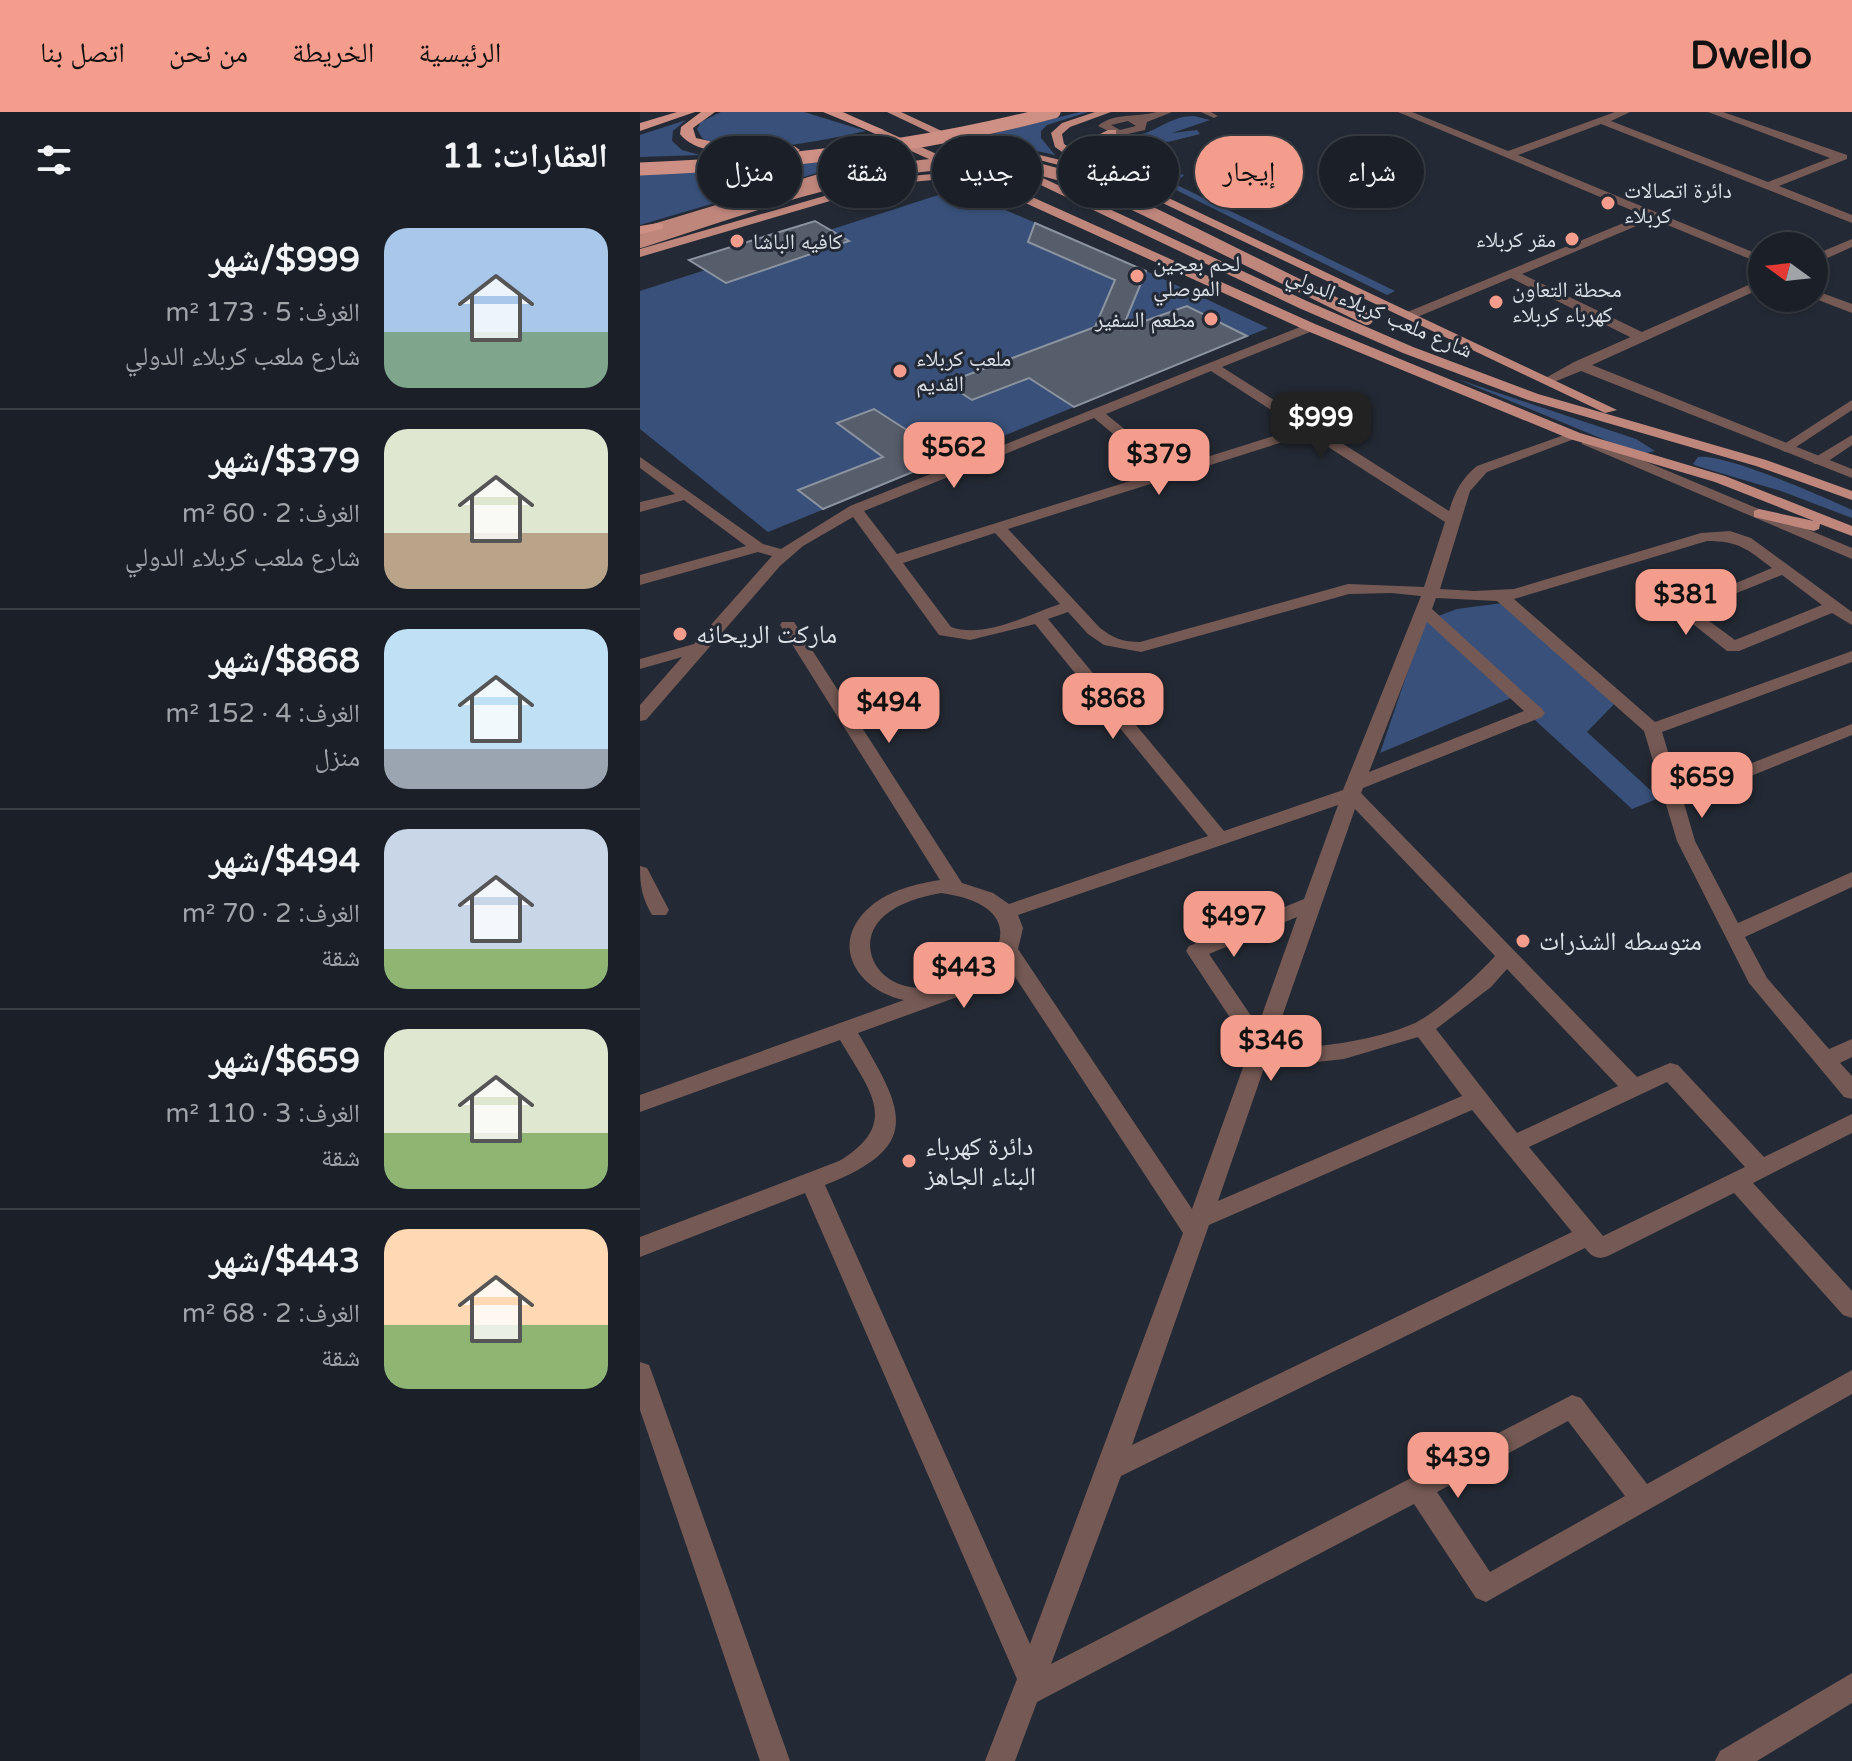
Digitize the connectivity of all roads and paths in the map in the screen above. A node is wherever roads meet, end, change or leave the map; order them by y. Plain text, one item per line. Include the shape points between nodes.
1 (689, 112) edge
2 (709, 112) edge
3 (831, 112) edge
4 (892, 112) edge
5 (1020, 112) edge
6 (1054, 112) edge
7 (1106, 112) edge
8 (1167, 112) edge
9 (1205, 112) edge
10 (1403, 112) edge
11 (1625, 112) edge
12 (1713, 112) edge
13 (1214, 116) dead end
14 (910, 120) junction
15 (1602, 121) junction
16 (640, 127) edge
17 (878, 130) joint
18 (1112, 132) joint
19 (889, 136) edge
20 (1102, 136) edge
21 (697, 142) edge
22 (1058, 142) edge
23 (802, 149) edge
24 (1508, 155) junction
25 (1846, 156) edge
26 (697, 157) edge
27 (640, 161) edge
28 (1058, 163) edge
29 (640, 170) edge
30 (816, 179) edge
31 (1769, 186) junction
32 (818, 200) edge
33 (1042, 206) edge
34 (1179, 207) edge
35 (1654, 215) junction
36 (1852, 219) edge
37 (658, 227) joint
38 (640, 231) edge
39 (640, 242) edge
40 (1852, 243) edge
41 (640, 253) edge
42 (1748, 254) edge
43 (1828, 254) edge
44 (1512, 274) junction
45 (1748, 289) edge
46 (1828, 300) edge
47 (1852, 309) edge
48 (1410, 316) junction
49 (1310, 327) junction
50 (1641, 337) junction
51 (1579, 365) junction
52 (1212, 366) junction
53 (1549, 380) junction
54 (1514, 390) junction
55 (1852, 404) edge
56 (1096, 413) junction
57 (1309, 429) junction
58 (1662, 433) junction
59 (1575, 436) junction
60 (1852, 439) edge
61 (1785, 448) junction
62 (1633, 454) junction
63 (1730, 454) junction
64 (640, 461) edge
65 (1819, 461) junction
66 (1688, 470) junction
67 (1169, 473) junction
68 (1852, 474) edge
69 (687, 495) junction
70 (1852, 496) edge
71 (640, 507) edge
72 (855, 509) junction
73 (1759, 514) junction
74 (1452, 520) junction
75 (998, 527) junction
76 (1852, 533) edge
77 (758, 547) junction
78 (1852, 554) edge
79 (784, 555) junction
80 (892, 561) junction
81 (1784, 569) junction
82 (640, 580) edge
83 (1502, 597) junction
84 (1427, 600) junction
85 (1071, 606) junction
86 (1834, 606) junction
87 (1037, 616) junction
88 (1852, 620) edge
89 (788, 625) dead end
90 (701, 647) junction
91 (1852, 656) edge
92 (640, 664) edge
93 (640, 716) edge
94 (1652, 729) junction
95 (1852, 729) edge
96 (1353, 789) junction
97 (1674, 800) junction
98 (1220, 839) junction
99 (640, 873) edge
100 (1852, 879) edge
101 (955, 888) junction
102 (1311, 904) junction
103 (659, 910) dead end
104 (1006, 912) junction
105 (1733, 934) junction
106 (1009, 951) junction
107 (1506, 956) junction
108 (945, 993) junction
109 (1423, 1028) junction
110 (845, 1030) junction
111 (1852, 1047) edge
112 (1258, 1053) junction
113 (1827, 1060) junction
114 (1634, 1088) junction
115 (1852, 1091) edge
116 (1476, 1099) junction
117 (640, 1104) edge
118 (1852, 1123) edge
119 (1514, 1144) junction
120 (1761, 1169) junction
121 (811, 1180) junction
122 (1737, 1181) junction
123 (1196, 1225) junction
124 (1589, 1235) junction
125 (640, 1247) edge
126 (1852, 1308) edge
127 (640, 1373) edge
128 (1852, 1381) edge
129 (1111, 1468) junction
130 (1419, 1488) junction
131 (1642, 1498) junction
132 (1027, 1685) junction
133 (1852, 1687) edge
134 (775, 1761) edge
135 (1000, 1761) edge
136 (1730, 1761) edge

1 - 16 highway
2 - 21 highway via 687,127 686,134
3 - 17 highway
4 - 14 main road
5 - 23 highway via 904,136
6 - 29 highway, bridge via 892,145
7 - 22 main road via 1066,125 1056,133
8 - 18 street via 1139,121 1107,121 1104,128
9 - 13 lane
10 - 24 street
11 - 15 street
12 - 25 street
14 - 28 main road
14 - 54 main road, شارع ملعب كربلاء الدولي via 1304,305
15 - 24 street
15 - 31 street
17 - 19 main road
18 - 20 main road
24 - 35 street
25 - 31 street
26 - 27 highway
30 - 37 main road
31 - 36 street
32 - 41 main road
33 - 49 main road, شارع ملعب كربلاء الدولي
34 - 48 main road
35 - 42 street
35 - 44 street
37 - 38 highway
39 - 54 main road, bridge via 867,175 934,165 1018,166 1095,185
40 - 43 street
44 - 48 street
44 - 50 street
45 - 50 street
46 - 47 street
48 - 53 main road
49 - 52 street
49 - 59 main road, شارع ملعب كربلاء الدولي
50 - 51 street
51 - 53 street
51 - 61 street
52 - 56 street
52 - 57 street
53 - 58 main road
54 - 58 main road, شارع ملعب كربلاء الدولي
55 - 61 street
56 - 67 street
56 - 72 street
57 - 67 street
57 - 74 street
58 - 62 main road via 1669,444 1662,453
58 - 63 main road, شارع ملعب كربلاء الدولي
59 - 62 main road, شارع ملعب كربلاء الدولي
59 - 73 street
59 - 74 street via 1482,469 1463,491
60 - 65 street
61 - 65 street
62 - 66 main road, شارع ملعب كربلاء الدولي
63 - 66 main road via 1701,453 1689,460
63 - 70 main road, شارع ملعب كربلاء الدولي
64 - 69 street
65 - 68 street
66 - 76 main road, شارع ملعب كربلاء الدولي via 1744,487
67 - 75 street
69 - 71 street
69 - 77 street
72 - 79 street
72 - 80 street
73 - 76 main road
73 - 78 street
74 - 84 street
75 - 80 street
75 - 85 street
77 - 79 street
77 - 82 street
79 - 90 street
80 - 87 street via 953,636
81 - 83 street via 1746,541 1714,535
81 - 86 street
81 - 86 street via 1682,609 1733,647
83 - 84 street
83 - 94 street
84 - 85 street via 1380,586 1348,589 1132,648 1108,643
84 - 96 street
84 - 96 street via 1536,713
85 - 87 street
86 - 88 street
87 - 98 street
89 - 101 street
90 - 92 street
90 - 93 street
91 - 94 street
94 - 97 street
95 - 97 street
96 - 98 street
96 - 102 street
96 - 107 street
97 - 105 street via 1686,841
98 - 104 street
99 - 103 street
100 - 105 street
101 - 104 street via 990,897
101 - 108 street via 913,891 888,902 870,918 860,937 860,957 870,975 889,988 916,995
102 - 112 street
102 - 112 street via 1196,951
104 - 106 street via 1012,931
105 - 113 street via 1759,983
106 - 108 street via 995,970
106 - 123 street
107 - 109 street via 1484,982
107 - 114 street
108 - 110 street
109 - 112 street via 1344,1051
109 - 116 street
110 - 117 street
110 - 121 street via 887,1105 887,1128 860,1161
111 - 113 street
112 - 123 street
113 - 115 street
114 - 119 street
114 - 120 street via 1670,1071
116 - 119 street
116 - 123 street
118 - 120 street
119 - 124 street
120 - 122 street
121 - 125 street
121 - 132 street
122 - 124 street via 1600,1249
122 - 126 street
123 - 129 street
124 - 129 street
127 - 134 street
128 - 131 street
129 - 132 street
130 - 131 street via 1572,1406
130 - 131 street via 1486,1589
130 - 132 street
132 - 135 street
133 - 136 street

